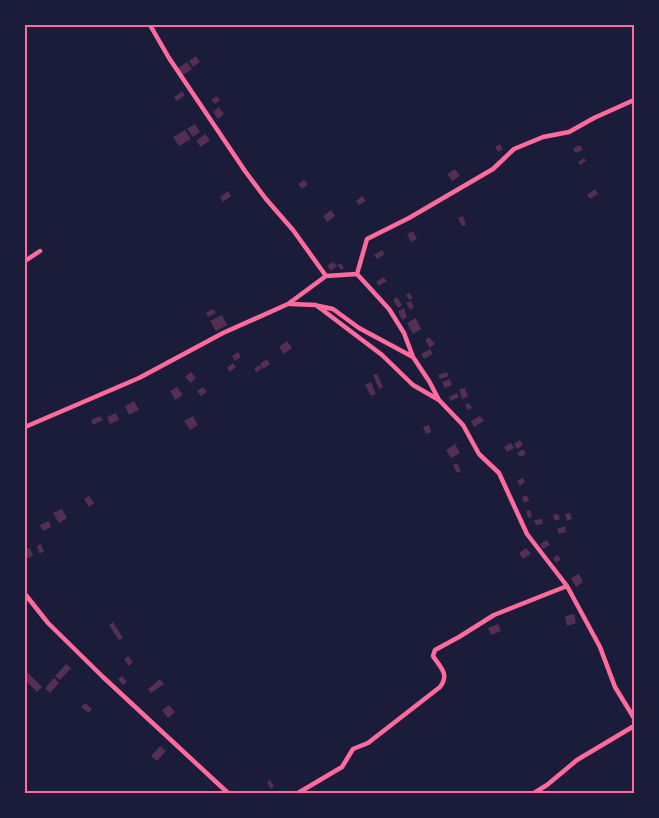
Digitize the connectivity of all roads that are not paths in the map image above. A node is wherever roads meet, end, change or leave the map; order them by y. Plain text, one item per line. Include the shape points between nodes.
1 (150, 25) edge
2 (634, 100) edge
3 (40, 251) dead end
4 (25, 261) edge
5 (357, 274) junction
6 (326, 276) junction
7 (288, 304) junction
8 (316, 305) junction
9 (413, 357) junction
10 (439, 400) junction
11 (25, 427) edge
12 (567, 586) junction
13 (25, 594) edge
14 (634, 718) edge
15 (634, 726) edge
16 (228, 793) edge
17 (298, 793) edge
18 (534, 793) edge

1 - 6 street via 245,171
2 - 5 street via 569,132 543,137 514,149 493,169 367,239
3 - 4 street
5 - 6 street
5 - 9 street via 389,309
6 - 7 street
7 - 8 street
7 - 11 street via 223,333 139,378
8 - 9 street via 332,309 359,328
8 - 10 street via 382,355 413,385
9 - 10 street
10 - 12 street via 463,425 480,454 499,473 527,534
12 - 14 street via 600,647 614,687
12 - 17 street via 494,615 435,650 433,656 445,674 440,687 368,743 353,749 342,767
13 - 16 street via 81,656
15 - 18 street via 577,760

